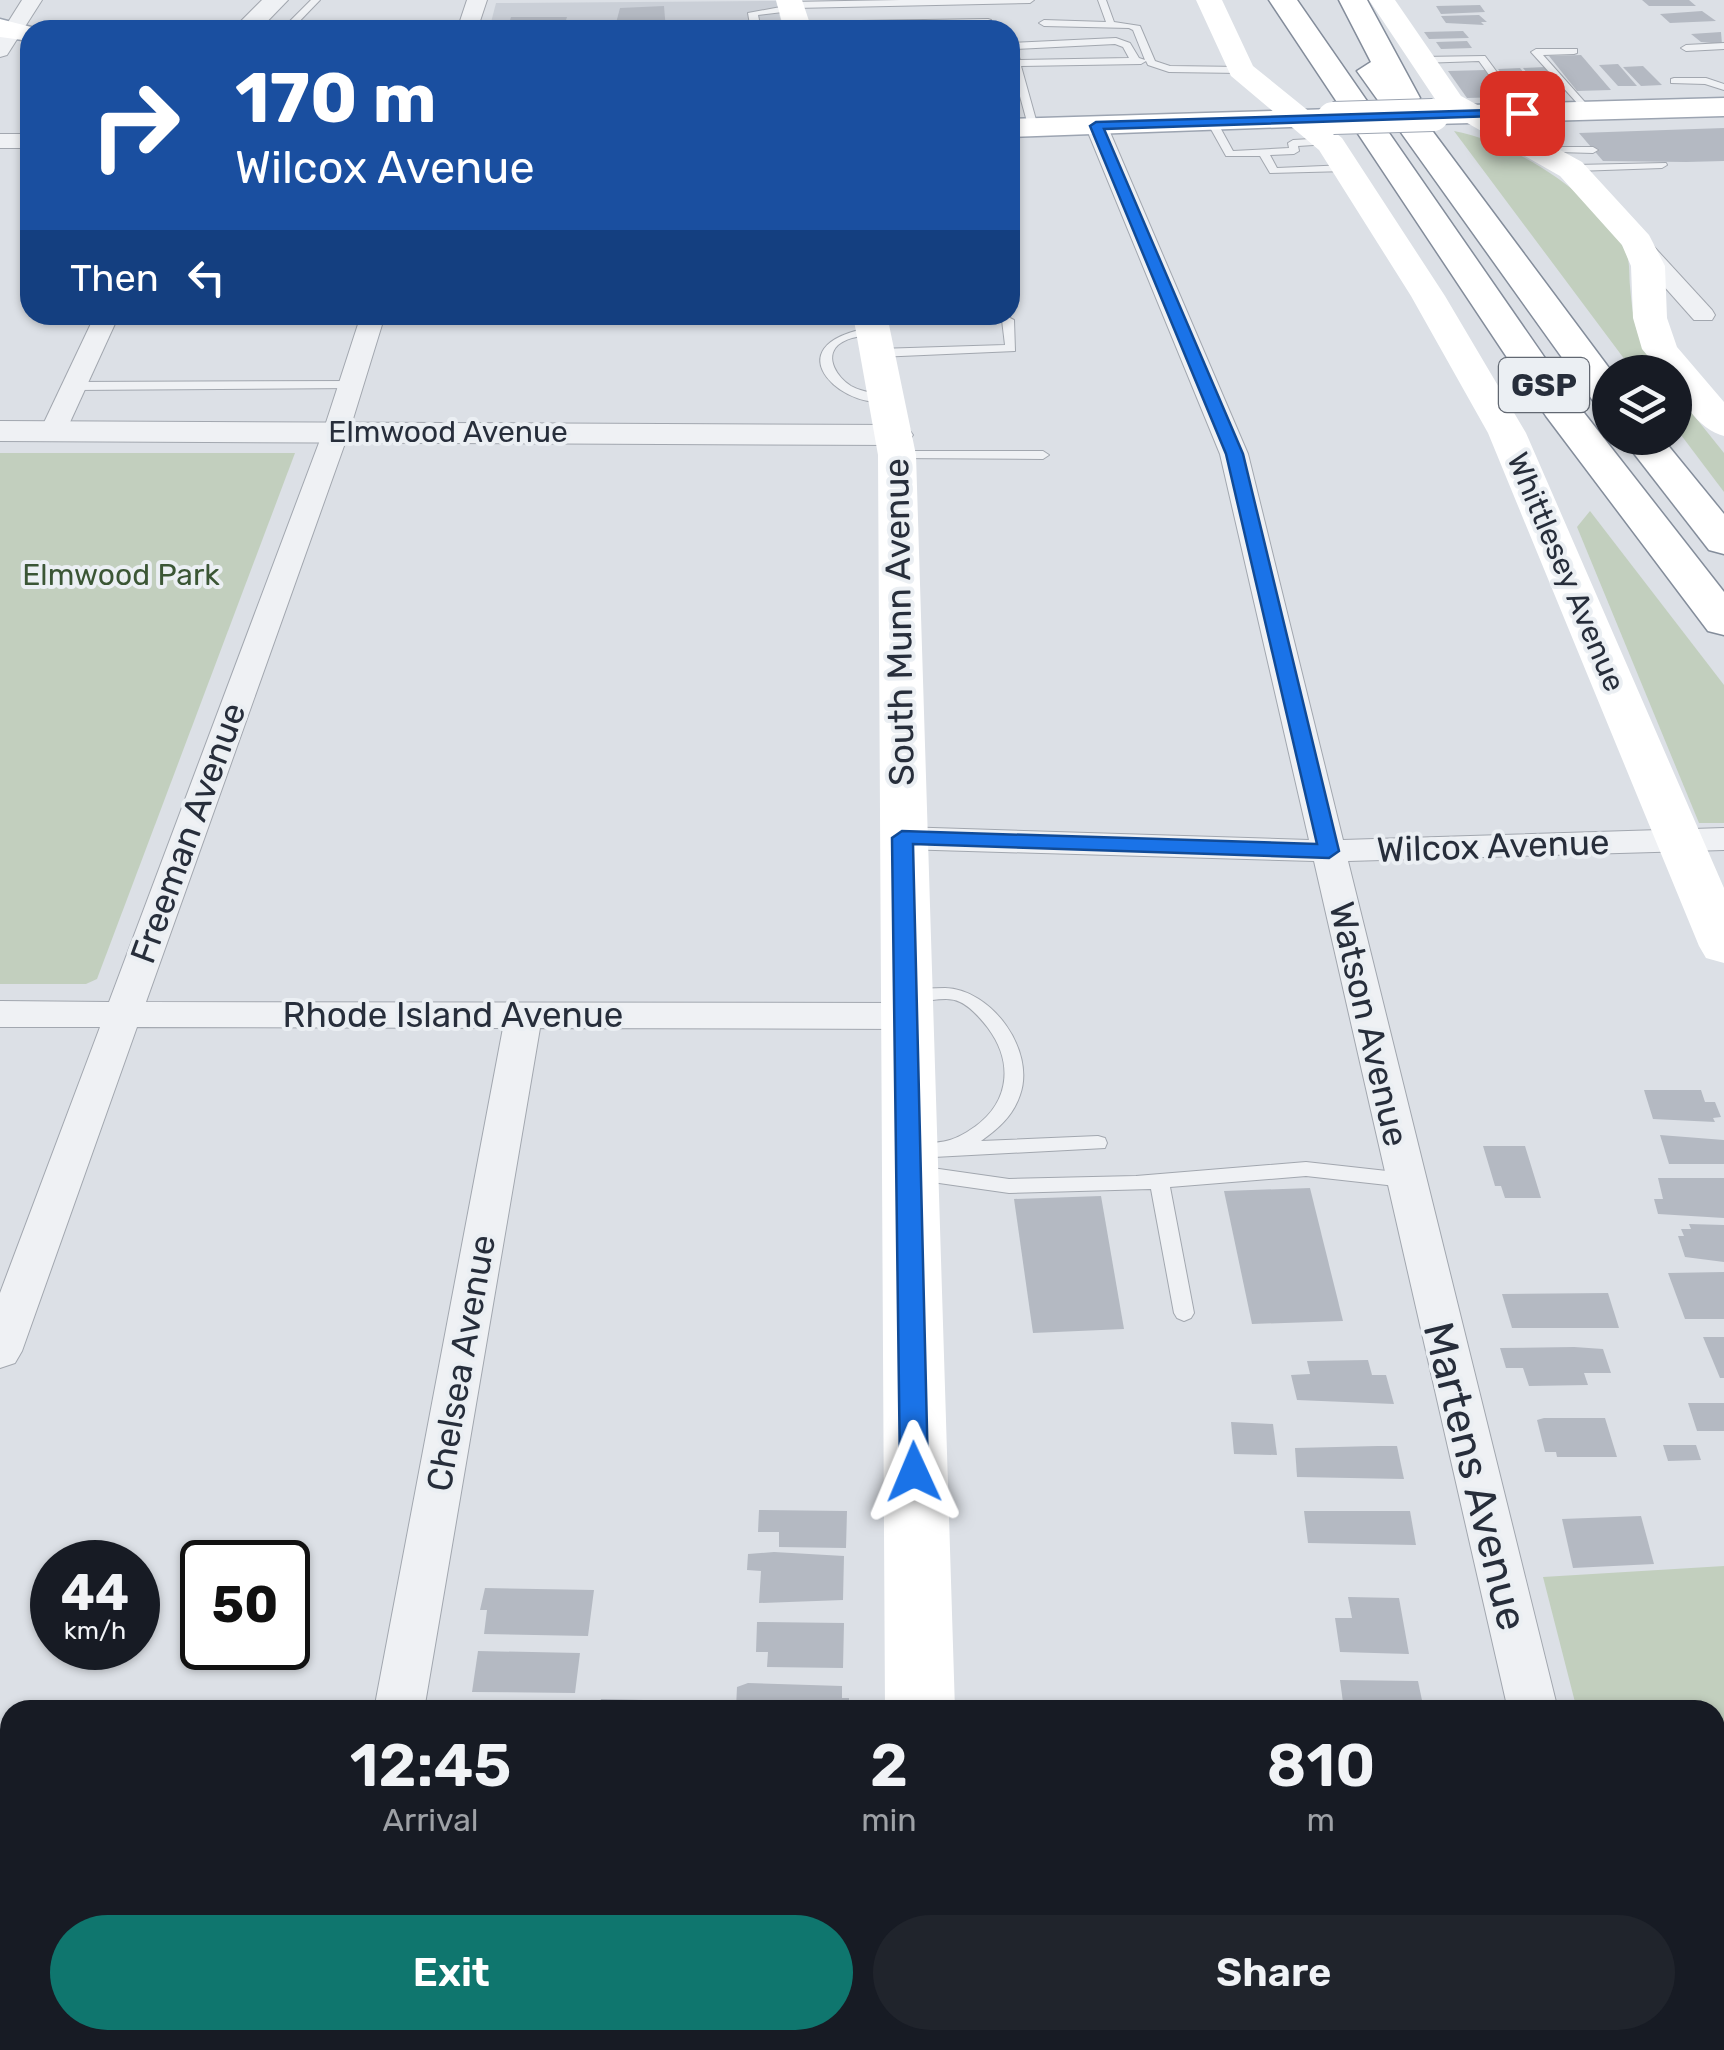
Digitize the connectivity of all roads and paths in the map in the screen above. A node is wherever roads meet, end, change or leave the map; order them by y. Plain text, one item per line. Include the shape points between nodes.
1 (276, 0) edge
2 (316, 0) edge
3 (1030, 0) edge
4 (1102, 0) edge
5 (1209, 0) edge
6 (1256, 0) edge
7 (1283, 0) edge
8 (1319, 0) edge
9 (1353, 0) edge
10 (1382, 0) edge
11 (898, 2) edge
12 (793, 14) edge
13 (255, 20) edge
14 (296, 20) edge
15 (754, 20) edge
16 (834, 20) edge
17 (1110, 22) junction
18 (1044, 24) dead end
19 (1020, 46) edge
20 (1724, 46) edge
21 (1686, 48) dead end
22 (1574, 51) dead end
23 (1135, 60) junction
24 (1421, 60) junction
25 (1020, 63) edge
26 (1151, 63) junction
27 (1241, 70) junction
28 (1674, 81) dead end
29 (1724, 87) edge
30 (1724, 107) edge
31 (1575, 111) junction
32 (1522, 113) junction
33 (1468, 114) junction
34 (1178, 123) junction
35 (1096, 126) junction
36 (1021, 128) edge
37 (1218, 132) junction
38 (1376, 139) junction
39 (1317, 144) junction
40 (1262, 152) junction
41 (1434, 154) junction
42 (1579, 162) junction
43 (1662, 165) dead end
44 (1637, 242) junction
45 (1713, 315) edge
46 (1650, 318) junction
47 (102, 325) edge
48 (370, 325) edge
49 (1009, 325) edge
50 (1592, 372) edge
51 (874, 377) edge
52 (351, 384) junction
53 (74, 386) junction
54 (1724, 425) edge
55 (0, 431) edge
56 (53, 432) junction
57 (336, 432) junction
58 (1043, 454) dead end
59 (1655, 455) edge
60 (1724, 541) edge
61 (1724, 622) edge
62 (902, 838) junction
63 (1724, 839) edge
64 (1679, 840) junction
65 (1329, 851) junction
66 (1724, 946) edge
67 (907, 1005) junction
68 (0, 1014) edge
69 (121, 1015) junction
70 (524, 1016) junction
71 (1098, 1143) dead end
72 (924, 1157) junction
73 (1405, 1180) junction
74 (1159, 1182) junction
75 (1419, 1242) joint
76 (1184, 1312) dead end
77 (0, 1351) edge
78 (401, 1700) edge
79 (920, 1700) edge
80 (1531, 1700) edge

1 - 13 street
2 - 14 lane
3 - 11 lane
4 - 17 lane
5 - 27 main road
6 - 38 main road
7 - 38 main road, GSP
8 - 41 main road, GSP
9 - 41 main road
10 - 24 main road
11 - 12 lane
12 - 15 lane via 753,13
12 - 16 lane
17 - 18 lane
17 - 26 lane via 1137,28
19 - 23 lane via 1116,41
20 - 21 lane
22 - 31 lane via 1536,52
23 - 25 lane
23 - 26 lane
24 - 32 lane via 1482,58
24 - 33 main road
26 - 27 lane
27 - 34 main road via 1234,80 1244,95 1240,108
27 - 39 main road
28 - 29 lane
30 - 31 main road
31 - 32 main road
31 - 42 main road via 1547,116 1543,123
32 - 33 main road
33 - 39 main road, bridge via 1433,115
33 - 42 main road via 1550,155
34 - 35 main road
34 - 37 main road
35 - 36 main road
35 - 65 street, Watson Avenue via 1234,454
37 - 39 main road
37 - 40 lane via 1230,154
38 - 61 main road, GSP via 1560,408
39 - 40 lane
39 - 40 lane via 1274,171
39 - 64 main road, Whittlesey Avenue via 1428,296 1514,446
41 - 50 main road, GSP
42 - 43 lane
42 - 44 main road
44 - 45 street
44 - 46 main road via 1648,266
45 - 46 street
46 - 54 main road via 1666,358
47 - 53 street
48 - 52 street, Freeman Avenue
49 - 51 lane via 1012,348
51 - 57 street, Elmwood Avenue
51 - 58 lane
51 - 62 main road, South Munn Avenue
52 - 53 lane
52 - 57 street, Freeman Avenue
53 - 56 street
55 - 56 street, Elmwood Avenue
56 - 57 street, Elmwood Avenue
57 - 69 street, Freeman Avenue
59 - 60 main road
62 - 65 street, Wilcox Avenue
62 - 67 main road, South Munn Avenue
63 - 64 street, Wilcox Avenue
64 - 65 street, Wilcox Avenue
64 - 66 main road, Whittlesey Avenue
65 - 73 street, Watson Avenue
67 - 70 street, Rhode Island Avenue
67 - 72 main road, South Munn Avenue
67 - 72 lane via 961,994 1013,1048 1015,1084 1008,1102 976,1138
68 - 69 street, Rhode Island Avenue
69 - 70 street, Rhode Island Avenue
69 - 77 street, Freeman Avenue
70 - 78 street, Chelsea Avenue
71 - 72 lane
72 - 74 lane via 1009,1186
72 - 79 main road, South Munn Avenue via 914,1472
73 - 74 lane via 1306,1169
73 - 75 street, Watson Avenue
74 - 76 lane
75 - 80 street, Martens Avenue

